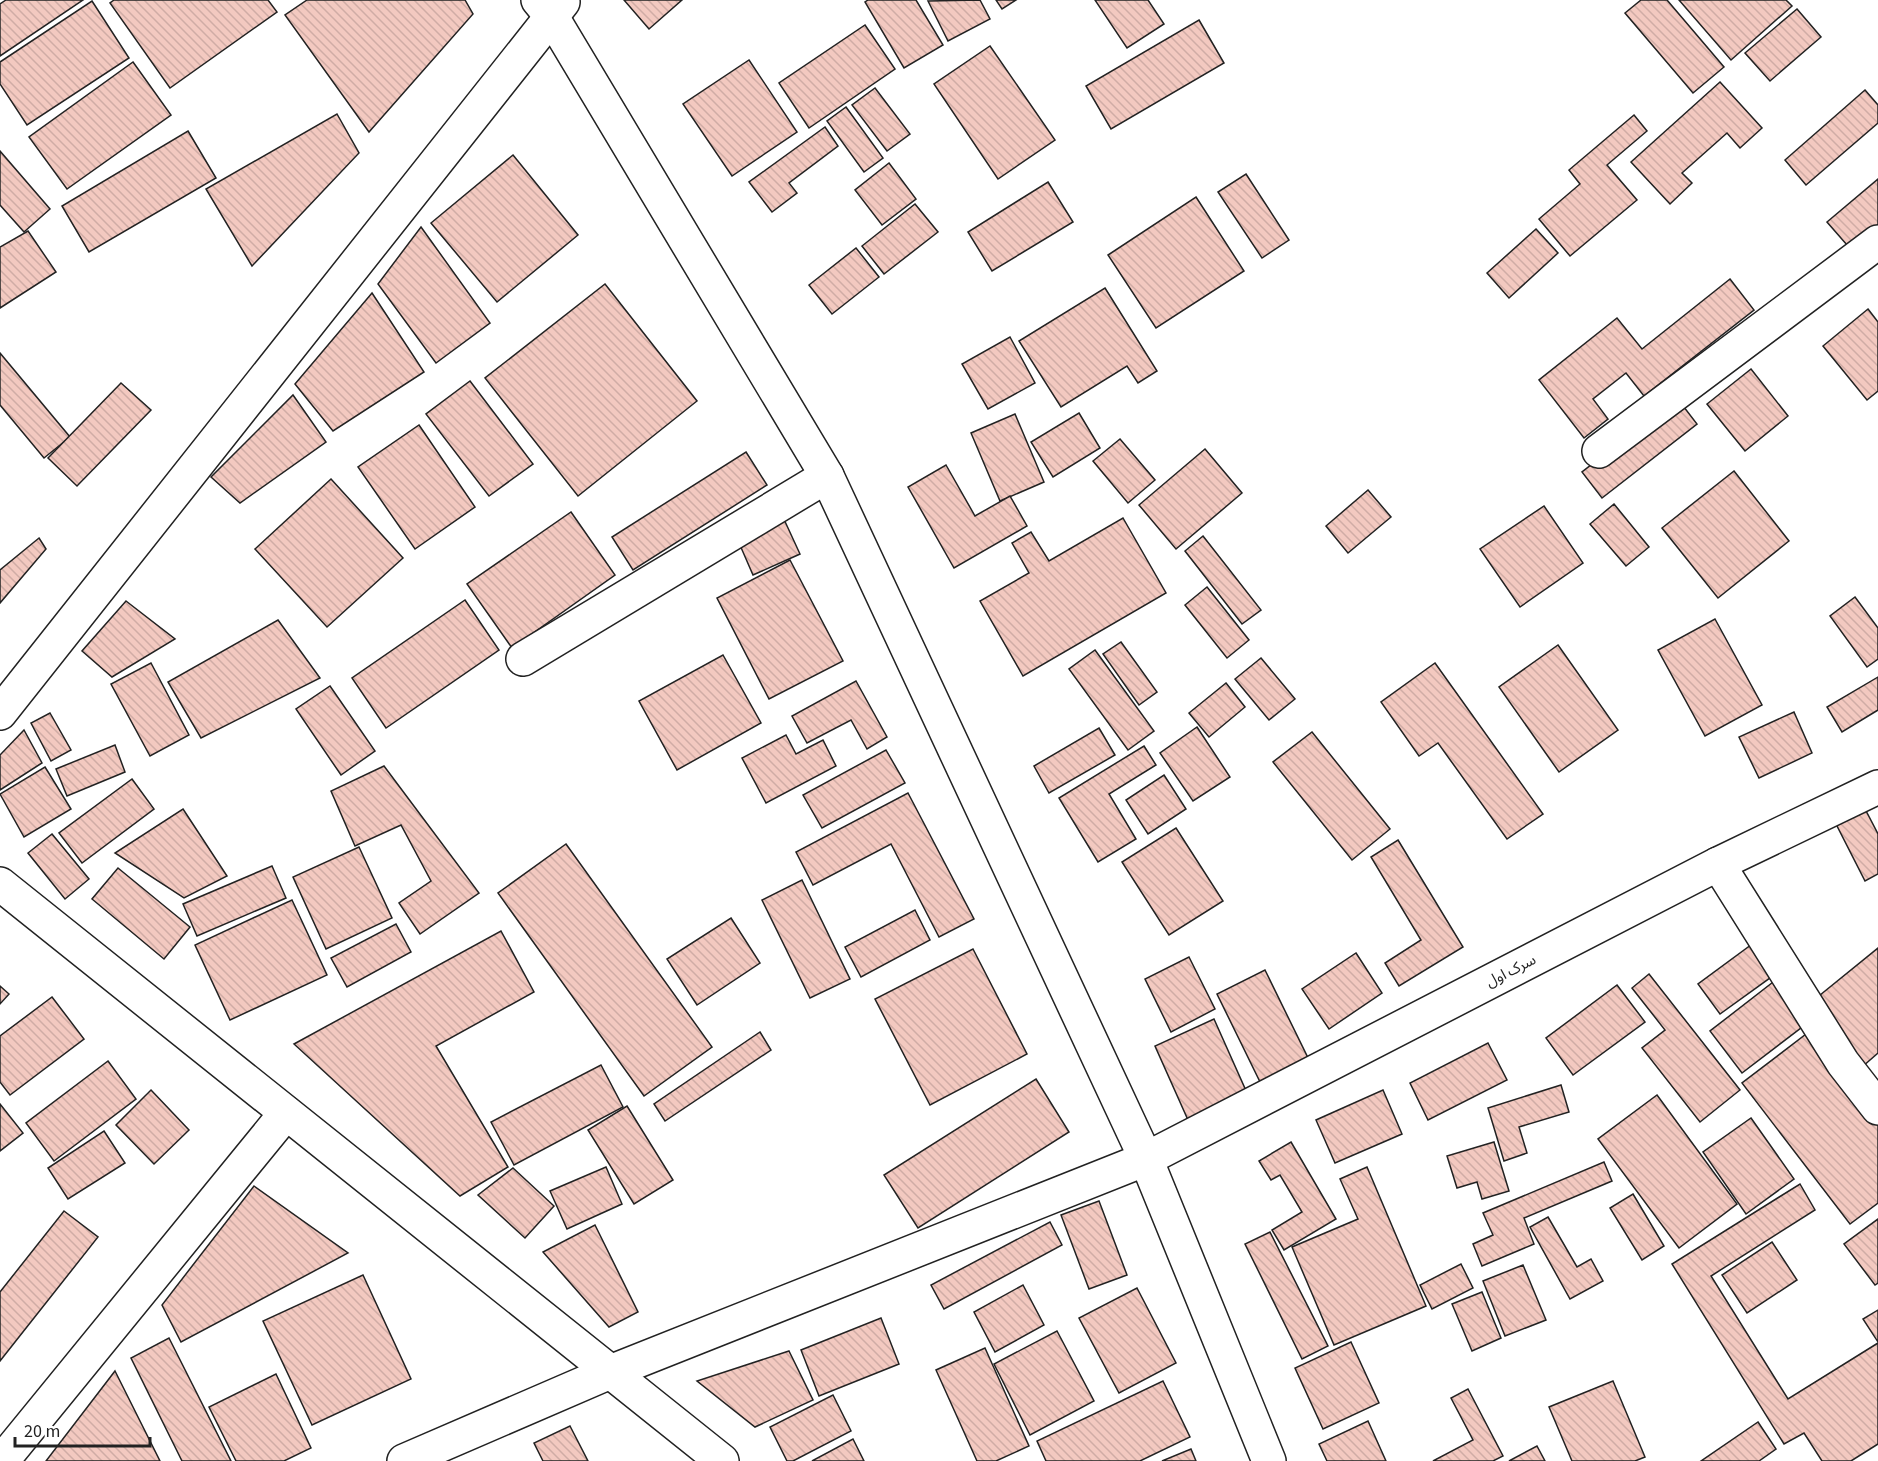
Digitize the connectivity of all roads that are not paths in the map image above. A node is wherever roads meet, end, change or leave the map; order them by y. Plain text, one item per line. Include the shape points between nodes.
1 (552, 6) edge
2 (1878, 242) edge
3 (1599, 451) dead end
4 (827, 476) junction
5 (523, 659) dead end
6 (0, 713) edge
7 (1878, 787) edge
8 (1718, 864) junction
9 (0, 884) edge
10 (1878, 1108) edge
11 (286, 1113) junction
12 (1146, 1159) junction
13 (610, 1372) junction
14 (2, 1461) edge
15 (404, 1461) edge
16 (722, 1461) edge
17 (1269, 1461) edge

1 - 4 street
1 - 6 street
2 - 3 street
4 - 5 street
4 - 12 street
7 - 8 street, سرک اول
8 - 10 street via 1843,1063
8 - 12 street, سرک اول
9 - 11 street
11 - 13 street
11 - 14 street
12 - 13 street, سرک اول
12 - 17 street
13 - 15 street, سرک اول
13 - 16 street

